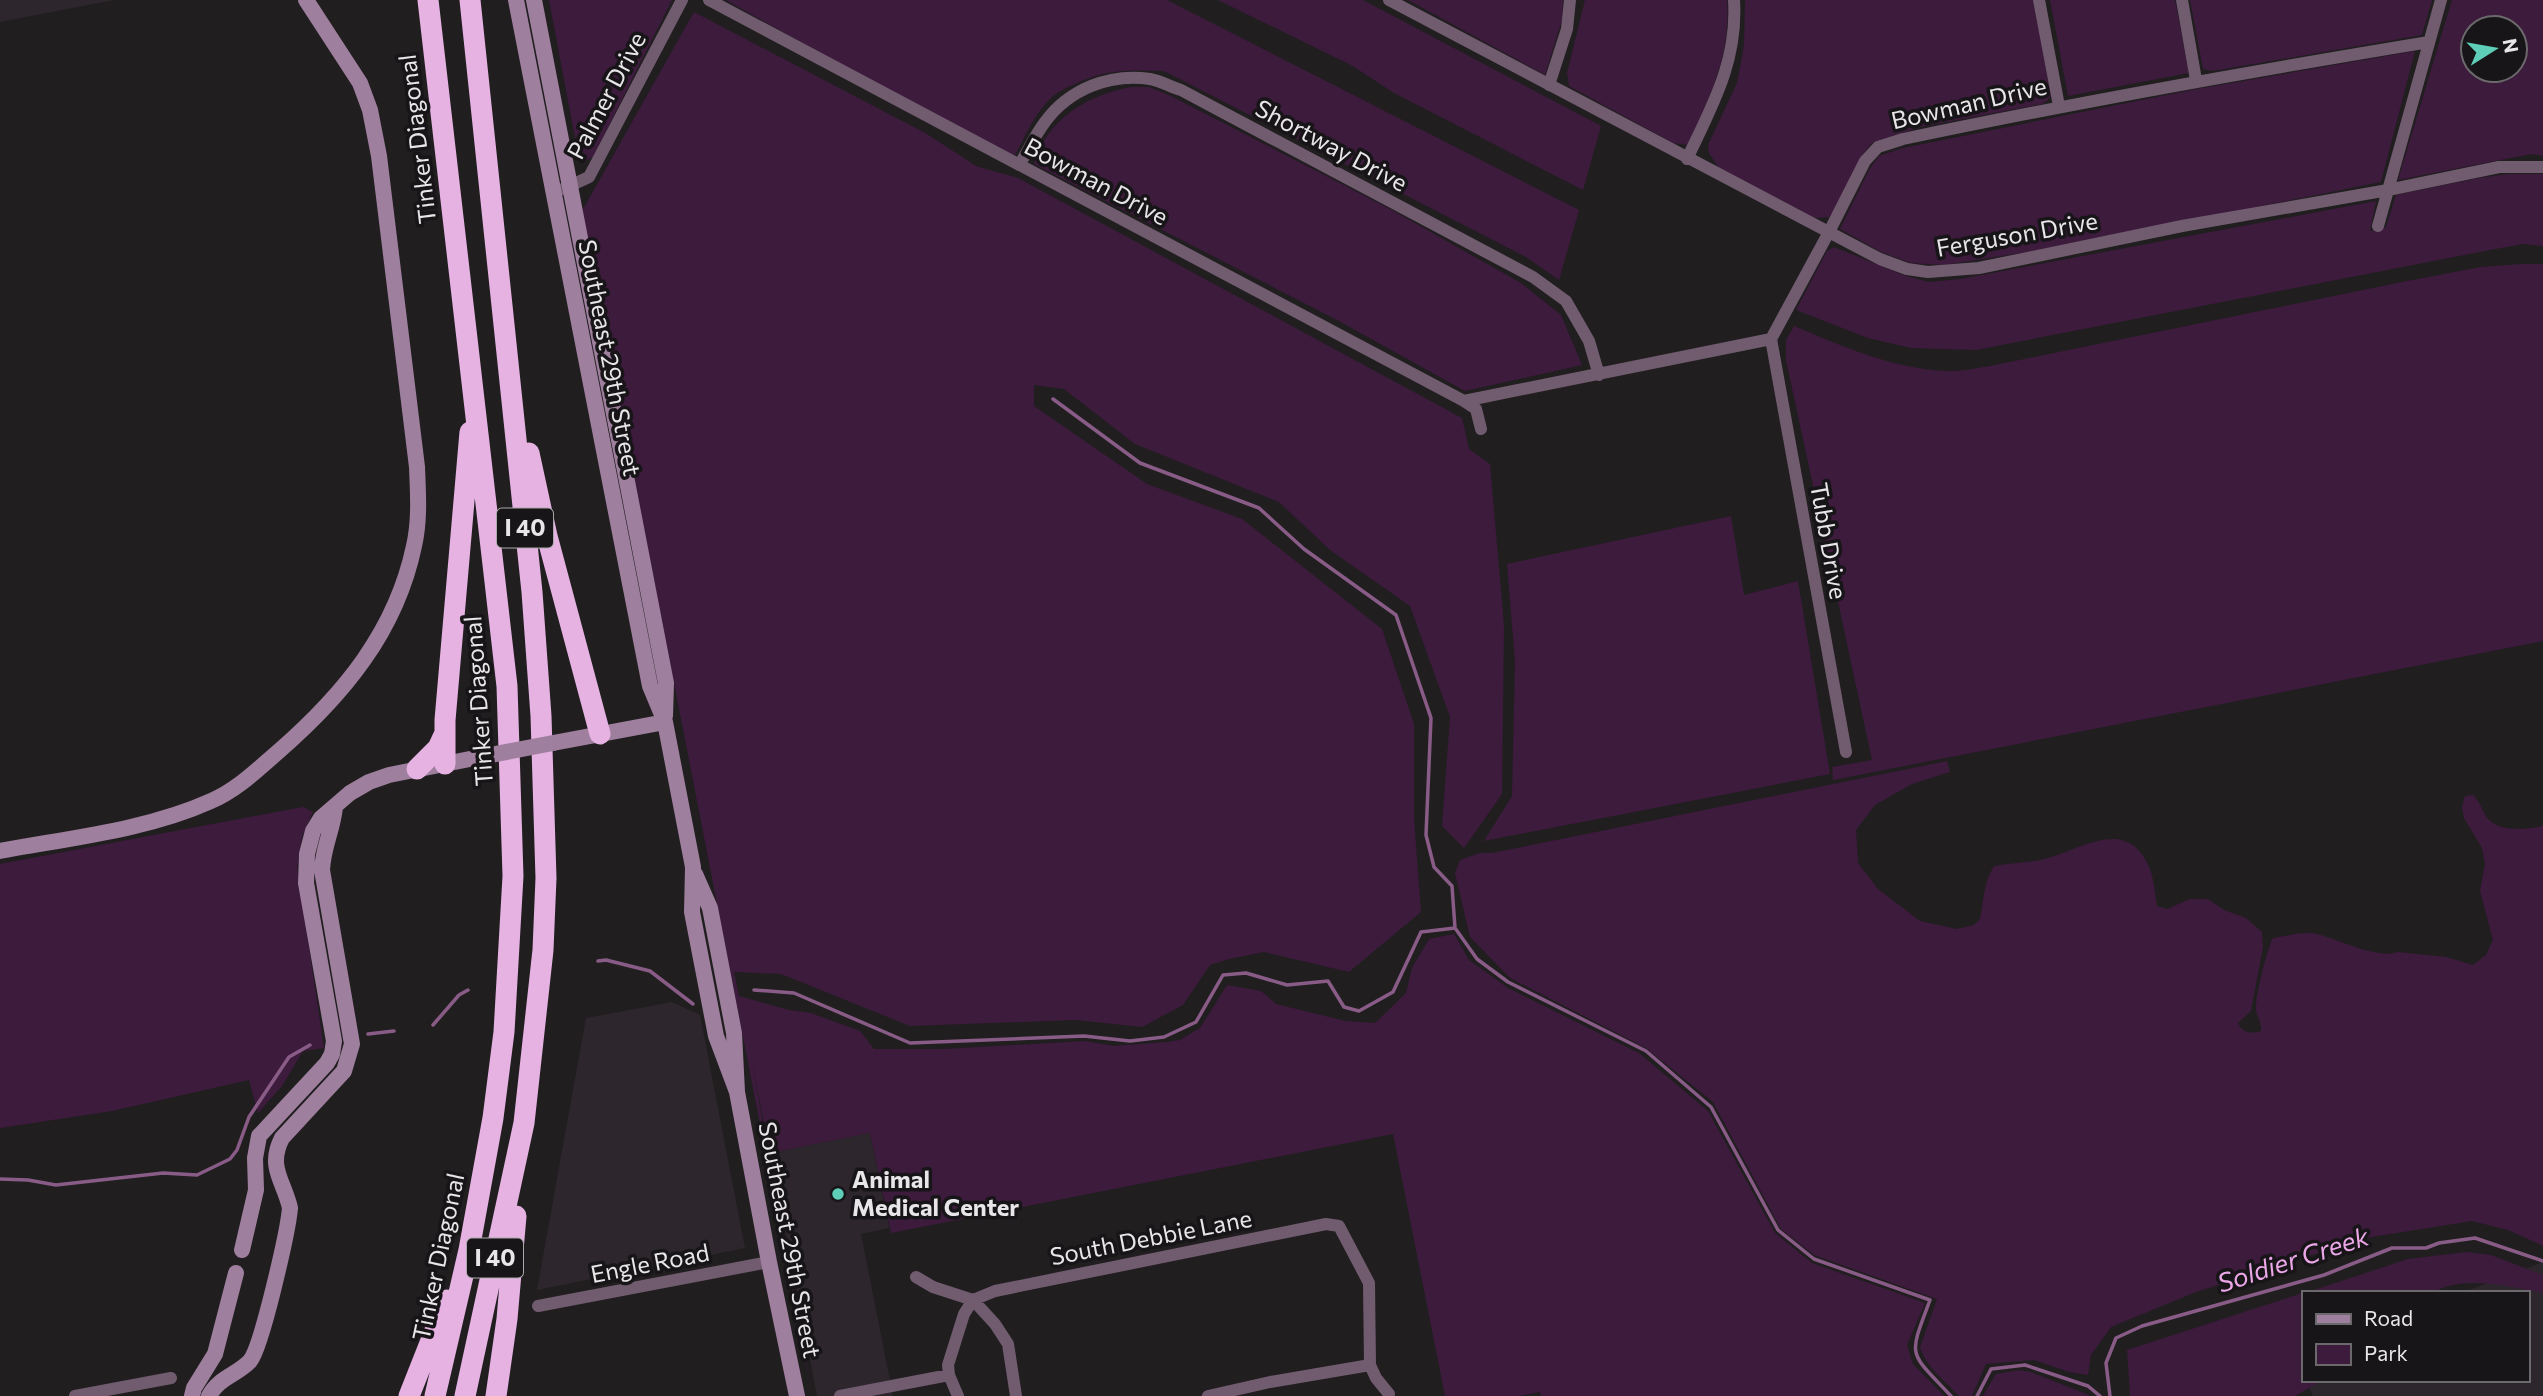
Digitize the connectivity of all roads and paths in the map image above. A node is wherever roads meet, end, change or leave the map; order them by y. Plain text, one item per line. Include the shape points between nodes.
1 (306, 0) edge
2 (428, 0) edge
3 (470, 0) edge
4 (516, 0) edge
5 (534, 0) edge
6 (682, 0) edge
7 (709, 0) edge
8 (1389, 0) edge
9 (1570, 0) edge
10 (1734, 0) edge
11 (2039, 0) edge
12 (2182, 0) edge
13 (2441, 0) edge
14 (2429, 42) junction
15 (2196, 80) junction
16 (1549, 85) junction
17 (2059, 106) junction
18 (1687, 159) junction
19 (1019, 165) junction
20 (2543, 167) edge
21 (570, 186) junction
22 (2388, 190) junction
23 (553, 194) junction
24 (2378, 226) dead end
25 (1829, 232) junction
26 (1771, 339) junction
27 (504, 341) junction
28 (1599, 375) junction
29 (474, 395) junction
30 (1464, 401) junction
31 (1481, 429) dead end
32 (665, 722) junction
33 (445, 733) junction
34 (600, 734) junction
35 (1846, 751) dead end
36 (445, 764) junction
37 (417, 769) junction
38 (335, 807) junction
39 (0, 851) edge
40 (336, 954) junction
41 (320, 957) junction
42 (524, 1123) junction
43 (242, 1250) dead end
44 (469, 1250) junction
45 (769, 1262) junction
46 (236, 1273) dead end
47 (916, 1277) dead end
48 (973, 1300) junction
49 (538, 1306) dead end
50 (1370, 1365) junction
51 (948, 1375) junction
52 (171, 1378) dead end
53 (143, 1390) edge
54 (1389, 1394) dead end
55 (75, 1396) edge
56 (192, 1396) edge
57 (209, 1396) edge
58 (409, 1396) edge
59 (435, 1396) edge
60 (466, 1396) edge
61 (496, 1396) edge
62 (797, 1396) edge
63 (840, 1396) edge
64 (958, 1396) edge
65 (1016, 1396) edge
66 (1208, 1396) edge

1 - 39 main road via 360,83 379,156 419,504 414,546 400,594 376,645 343,687 295,737 214,800 179,814
2 - 29 highway, Tinker Diagonal / I 40
3 - 27 highway, I 40
4 - 23 main road, Southeast 29th Street
5 - 21 main road, Southeast 29th Street
6 - 21 street, Palmer Drive via 589,177
7 - 19 street, Bowman Drive
8 - 16 street, Ferguson Drive
9 - 16 street via 1567,29
10 - 18 street via 1731,54 1723,82
11 - 17 street
12 - 15 street
13 - 14 street
14 - 15 street, Bowman Drive
14 - 22 street
15 - 17 street, Bowman Drive
16 - 18 street, Ferguson Drive
17 - 25 street, Bowman Drive via 1878,147 1865,161
18 - 25 street, Ferguson Drive
19 - 28 street, Shortway Drive via 1045,122 1067,99 1092,85 1121,77 1153,79 1534,277 1566,301 1589,341
19 - 30 street, Bowman Drive
20 - 22 street, Ferguson Drive via 2499,167
21 - 23 street, Palmer Drive
21 - 32 main road, Southeast 29th Street via 666,683
22 - 24 street
22 - 25 street, Ferguson Drive via 1951,271 1907,269
23 - 32 main road, Southeast 29th Street via 650,686
25 - 26 street, Bowman Drive
26 - 28 street
26 - 35 street, Tubb Drive
27 - 34 highway via 547,536
27 - 42 highway, I 40 via 532,593 544,783 543,950
28 - 30 street
29 - 33 highway
29 - 44 highway, Tinker Diagonal / I 40 via 507,686 513,876 504,1032
30 - 31 street via 1476,409
32 - 34 main road
32 - 45 main road, Southeast 29th Street via 692,867 710,908 734,1033 737,1093
33 - 36 highway
33 - 37 highway via 438,748
34 - 36 main road, bridge
36 - 37 main road
37 - 38 main road via 369,782
38 - 40 main road via 322,870
38 - 41 main road via 321,818 307,854 306,883
40 - 41 main road
40 - 57 main road via 352,1044 349,1059 344,1071 277,1148 277,1173 290,1208 269,1306 251,1360 215,1385
41 - 43 main road via 334,1041 332,1054 259,1136 256,1190
42 - 60 highway, I 40
42 - 61 highway
44 - 58 highway
44 - 59 highway, Tinker Diagonal / I 40
45 - 49 street, Engle Road
45 - 62 main road, Southeast 29th Street
46 - 56 main road via 215,1354
47 - 48 street
48 - 50 street, South Debbie Lane via 1005,1289 1326,1224 1339,1226 1369,1283
48 - 51 street via 952,1349
48 - 65 street via 1008,1344
50 - 54 street
50 - 66 street
51 - 63 street
51 - 64 street
52 - 53 street
53 - 55 street

